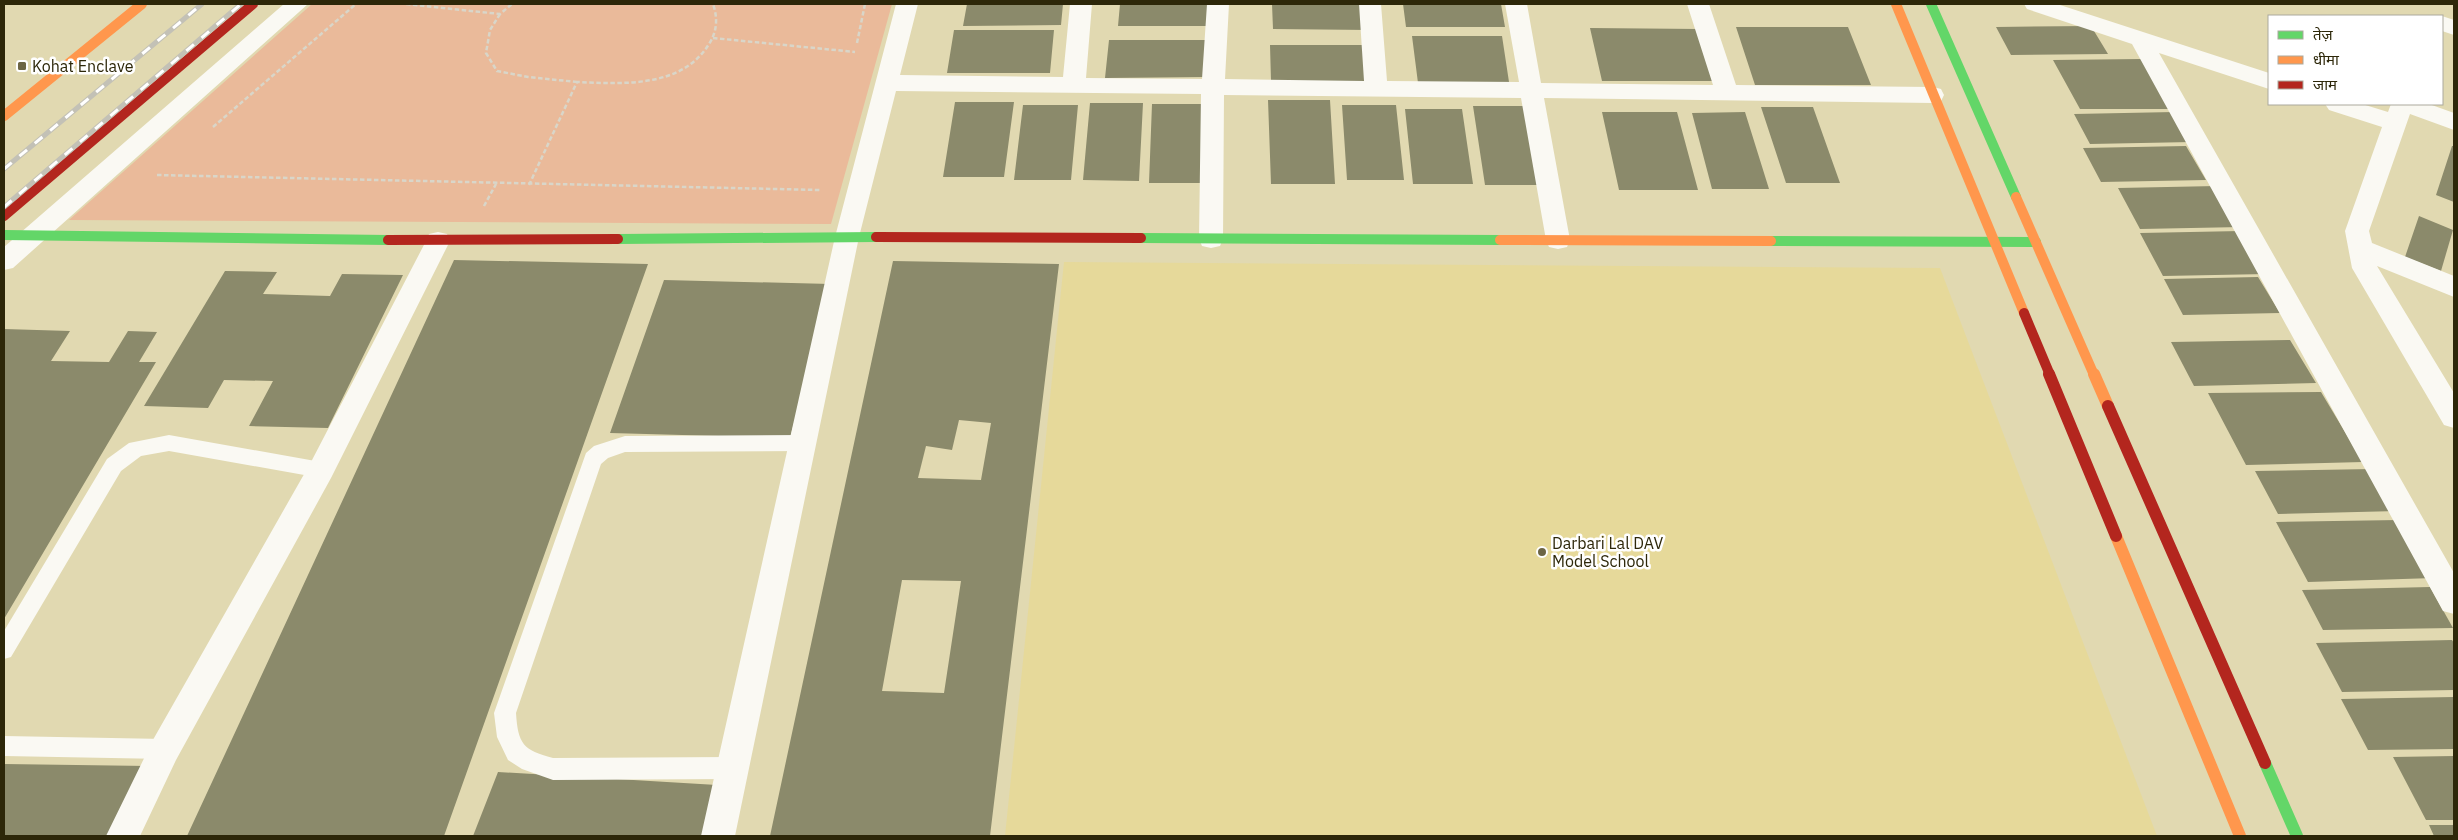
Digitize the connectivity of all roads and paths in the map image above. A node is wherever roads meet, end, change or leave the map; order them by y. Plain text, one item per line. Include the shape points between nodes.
1 (142, 4) edge
2 (253, 4) edge
3 (298, 4) edge
4 (356, 4) edge
5 (406, 4) edge
6 (512, 4) edge
7 (713, 4) edge
8 (865, 4) edge
9 (908, 4) edge
10 (1081, 4) edge
11 (1218, 4) edge
12 (1370, 4) edge
13 (1516, 4) edge
14 (1698, 4) edge
15 (1896, 4) edge
16 (1931, 4) edge
17 (2035, 4) edge
18 (500, 14) junction
19 (713, 38) junction
20 (2140, 38) junction
21 (855, 52) junction
22 (853, 59) dead end
23 (2268, 81) edge
24 (577, 82) junction
25 (887, 83) junction
26 (1074, 85) junction
27 (1214, 86) junction
28 (1376, 87) junction
29 (1531, 90) junction
30 (1727, 92) junction
31 (1933, 95) junction
32 (2348, 105) edge
33 (2401, 110) edge
34 (4, 116) edge
35 (2454, 122) edge
36 (208, 131) dead end
37 (164, 169) dead end
38 (529, 185) junction
39 (821, 190) dead end
40 (4, 216) edge
41 (4, 235) edge
42 (30, 237) junction
43 (847, 237) junction
44 (1211, 239) junction
45 (1558, 240) junction
46 (438, 241) junction
47 (1993, 242) junction
48 (2036, 242) junction
49 (2360, 248) junction
50 (4, 261) edge
51 (2454, 287) edge
52 (2454, 417) edge
53 (802, 443) junction
54 (321, 470) junction
55 (2454, 601) edge
56 (4, 650) edge
57 (4, 746) edge
58 (165, 749) junction
59 (733, 768) junction
60 (123, 836) edge
61 (718, 836) edge
62 (2240, 836) edge
63 (2297, 836) edge

1 - 34 street
2 - 40 street
3 - 42 street
4 - 36 path
5 - 18 path
6 - 18 path
7 - 19 path via 717,12 717,29
8 - 21 path
9 - 25 street
10 - 26 street
11 - 27 street
12 - 28 street
13 - 29 street
14 - 30 street
15 - 31 street
16 - 48 street
17 - 20 street
18 - 24 path via 490,30 486,53 498,71
19 - 21 path
19 - 24 path via 690,68 655,80
20 - 23 street
20 - 55 street
21 - 22 path
24 - 38 path
25 - 26 street
25 - 43 street
26 - 27 street
27 - 28 street
27 - 44 street
28 - 29 street
29 - 30 street
29 - 45 street
30 - 31 street
31 - 47 street
32 - 33 street
33 - 35 street
33 - 49 street via 2357,231
37 - 38 path via 157,175
38 - 39 path
41 - 42 street
42 - 46 street
42 - 50 street
43 - 44 street
43 - 46 street
43 - 53 street
44 - 45 street
45 - 47 street
46 - 54 street
47 - 48 street
47 - 62 street
48 - 63 street
49 - 51 street
49 - 52 street via 2365,268
53 - 59 street
53 - 59 lane via 625,444 606,450 593,459 505,713 506,735 513,752 532,763 553,769
54 - 56 lane via 169,444 136,449 114,465
54 - 58 street
57 - 58 lane
58 - 60 street
59 - 61 street

